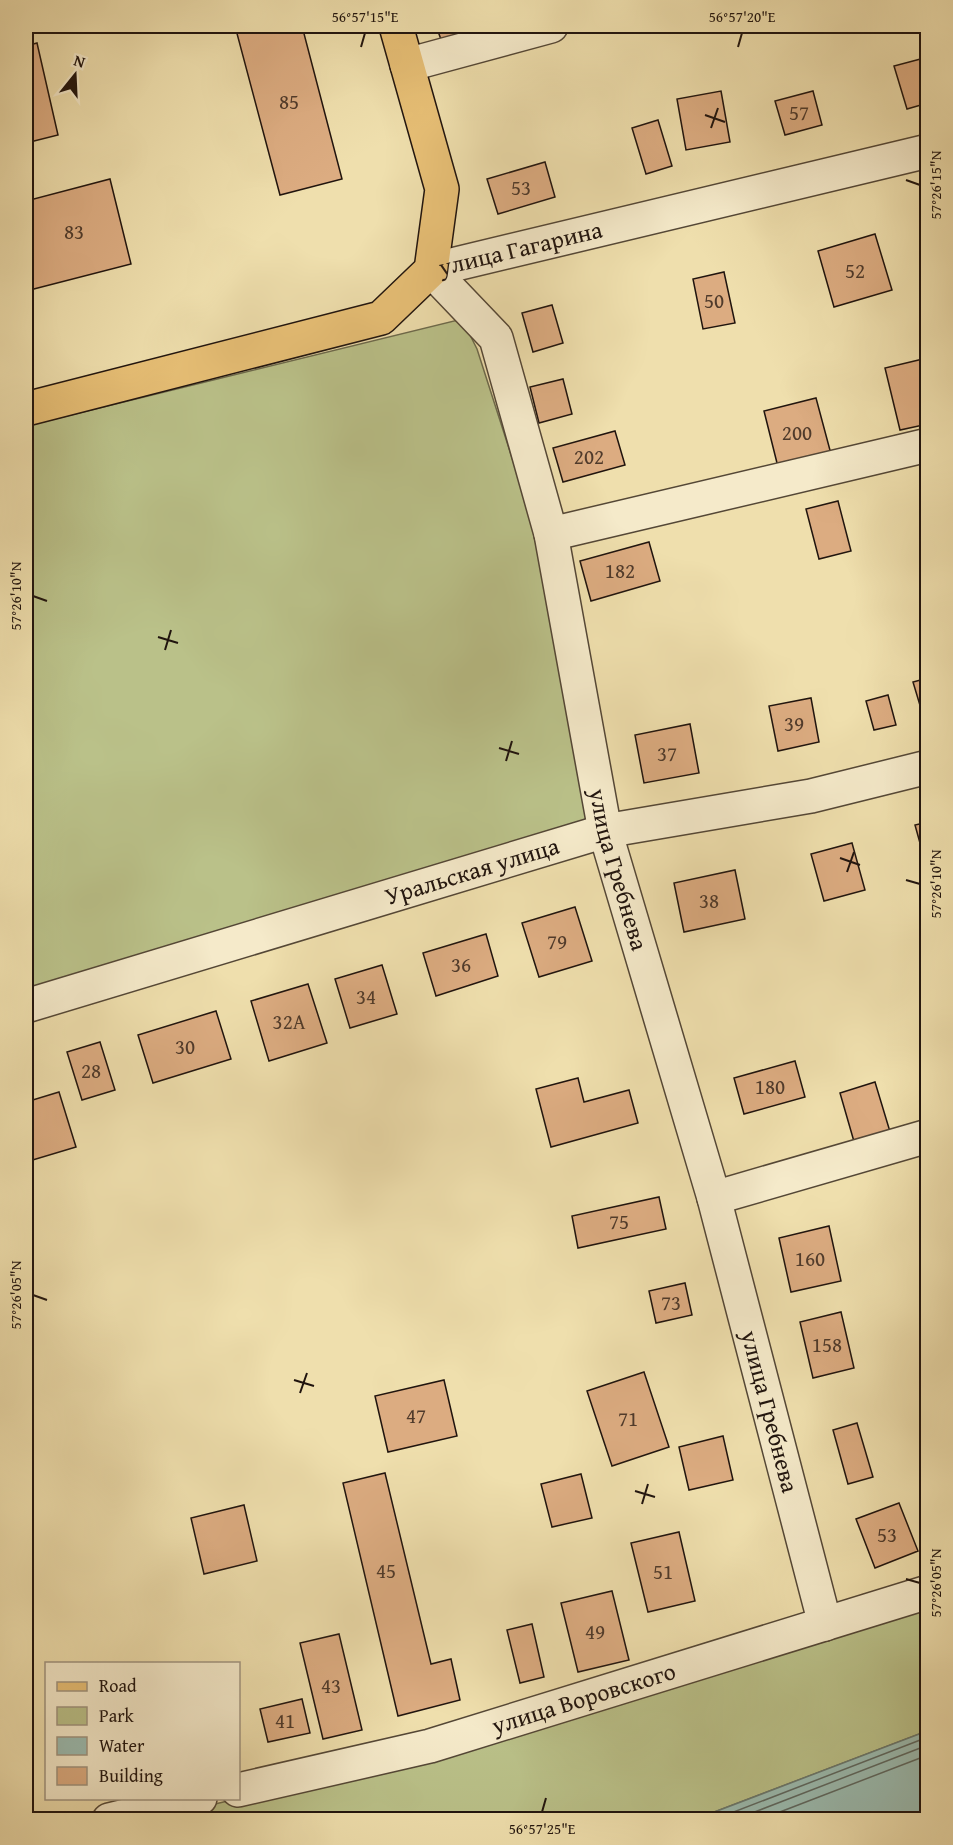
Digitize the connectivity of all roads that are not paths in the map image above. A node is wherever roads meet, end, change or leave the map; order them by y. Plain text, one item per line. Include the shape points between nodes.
1 (396, 26) edge
2 (551, 26) edge
3 (406, 64) junction
4 (927, 151) edge
5 (431, 270) junction
6 (26, 410) edge
7 (927, 445) edge
8 (551, 534) junction
9 (927, 767) edge
10 (605, 831) junction
11 (26, 1006) edge
12 (927, 1136) edge
13 (714, 1198) junction
14 (927, 1592) edge
15 (825, 1624) junction
16 (240, 1790) edge
17 (192, 1800) edge
18 (109, 1820) edge

1 - 3 main road
2 - 3 street
3 - 5 main road via 442,189
4 - 5 street, улица Гагарина
5 - 6 main road, улица Гагарина via 381,318
5 - 8 street, улица Гребнева via 496,338
7 - 8 street
8 - 10 street, улица Гребнева
9 - 10 street, Уральская улица via 811,796
10 - 11 street, Уральская улица
10 - 13 street, улица Гребнева
12 - 13 street
13 - 15 street, улица Гребнева
14 - 15 street, улица Воровского
15 - 16 street, улица Воровского via 430,1746
17 - 18 street

